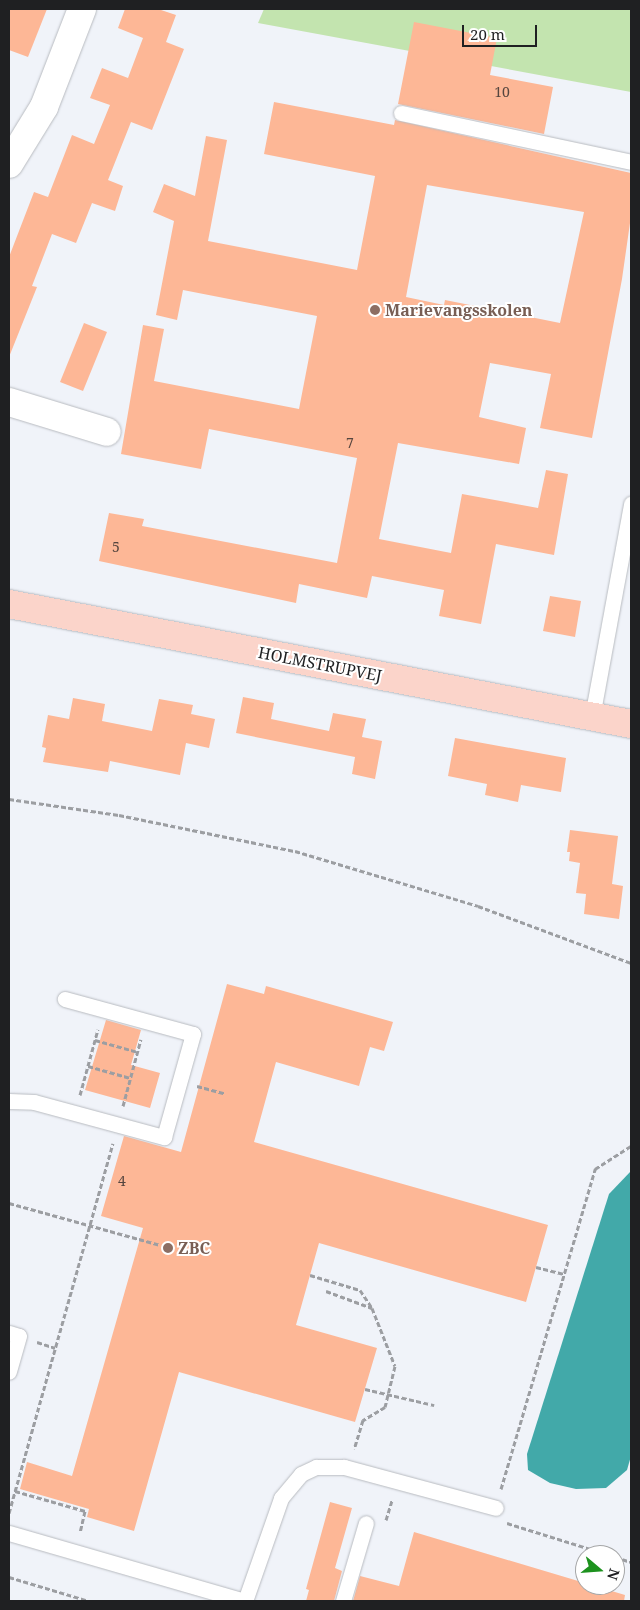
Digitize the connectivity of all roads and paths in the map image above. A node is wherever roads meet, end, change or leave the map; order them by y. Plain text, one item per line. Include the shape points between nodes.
1 (82, 9) edge
2 (400, 113) dead end
3 (631, 162) edge
4 (9, 164) edge
5 (9, 402) edge
6 (107, 432) dead end
7 (631, 504) edge
8 (9, 604) edge
9 (592, 716) junction
10 (631, 724) edge
11 (9, 799) edge
12 (631, 963) edge
13 (65, 999) dead end
14 (104, 1009) junction
15 (146, 1021) junction
16 (95, 1040) junction
17 (138, 1052) junction
18 (88, 1066) junction
19 (130, 1078) junction
20 (180, 1081) junction
21 (224, 1093) dead end
22 (9, 1101) edge
23 (75, 1113) junction
24 (118, 1125) junction
25 (631, 1146) edge
26 (9, 1203) edge
27 (90, 1226) junction
28 (160, 1245) dead end
29 (536, 1267) dead end
30 (564, 1274) junction
31 (310, 1275) dead end
32 (326, 1291) dead end
33 (372, 1308) junction
34 (9, 1333) edge
35 (9, 1372) edge
36 (365, 1389) dead end
37 (388, 1394) junction
38 (434, 1405) dead end
39 (348, 1468) junction
40 (397, 1482) junction
41 (15, 1491) junction
42 (496, 1508) junction
43 (9, 1513) edge
44 (366, 1523) joint
45 (9, 1533) edge
46 (577, 1545) edge
47 (74, 1552) junction
48 (9, 1577) edge
49 (89, 1601) edge
50 (343, 1601) edge

1 - 4 street via 44,107
2 - 3 lane
5 - 6 street
7 - 9 lane
8 - 9 street, HOLMSTRUPVEJ
9 - 10 street, HOLMSTRUPVEJ
11 - 12 path via 119,815 295,851 468,903
13 - 14 lane
14 - 15 lane
14 - 16 path
15 - 17 path
15 - 20 lane via 193,1034
16 - 17 path
16 - 18 path
17 - 19 path
18 - 19 path
18 - 23 path
19 - 24 path
20 - 21 path
20 - 24 lane via 164,1137
22 - 23 lane via 34,1102
23 - 24 lane
24 - 27 path
25 - 30 path via 595,1169
26 - 27 path
27 - 28 path
27 - 41 path
29 - 30 path
30 - 42 path
31 - 33 path via 360,1290
32 - 33 path
33 - 37 path via 395,1366
34 - 35 lane via 19,1336
36 - 37 path
37 - 38 path
37 - 39 path via 385,1407 364,1420
39 - 40 lane
39 - 47 lane via 316,1467 301,1474 282,1498 246,1601
40 - 42 lane
40 - 44 path via 386,1521
41 - 43 path
41 - 47 path via 85,1511
42 - 46 path via 499,1521
44 - 50 lane
45 - 47 lane
48 - 49 path

